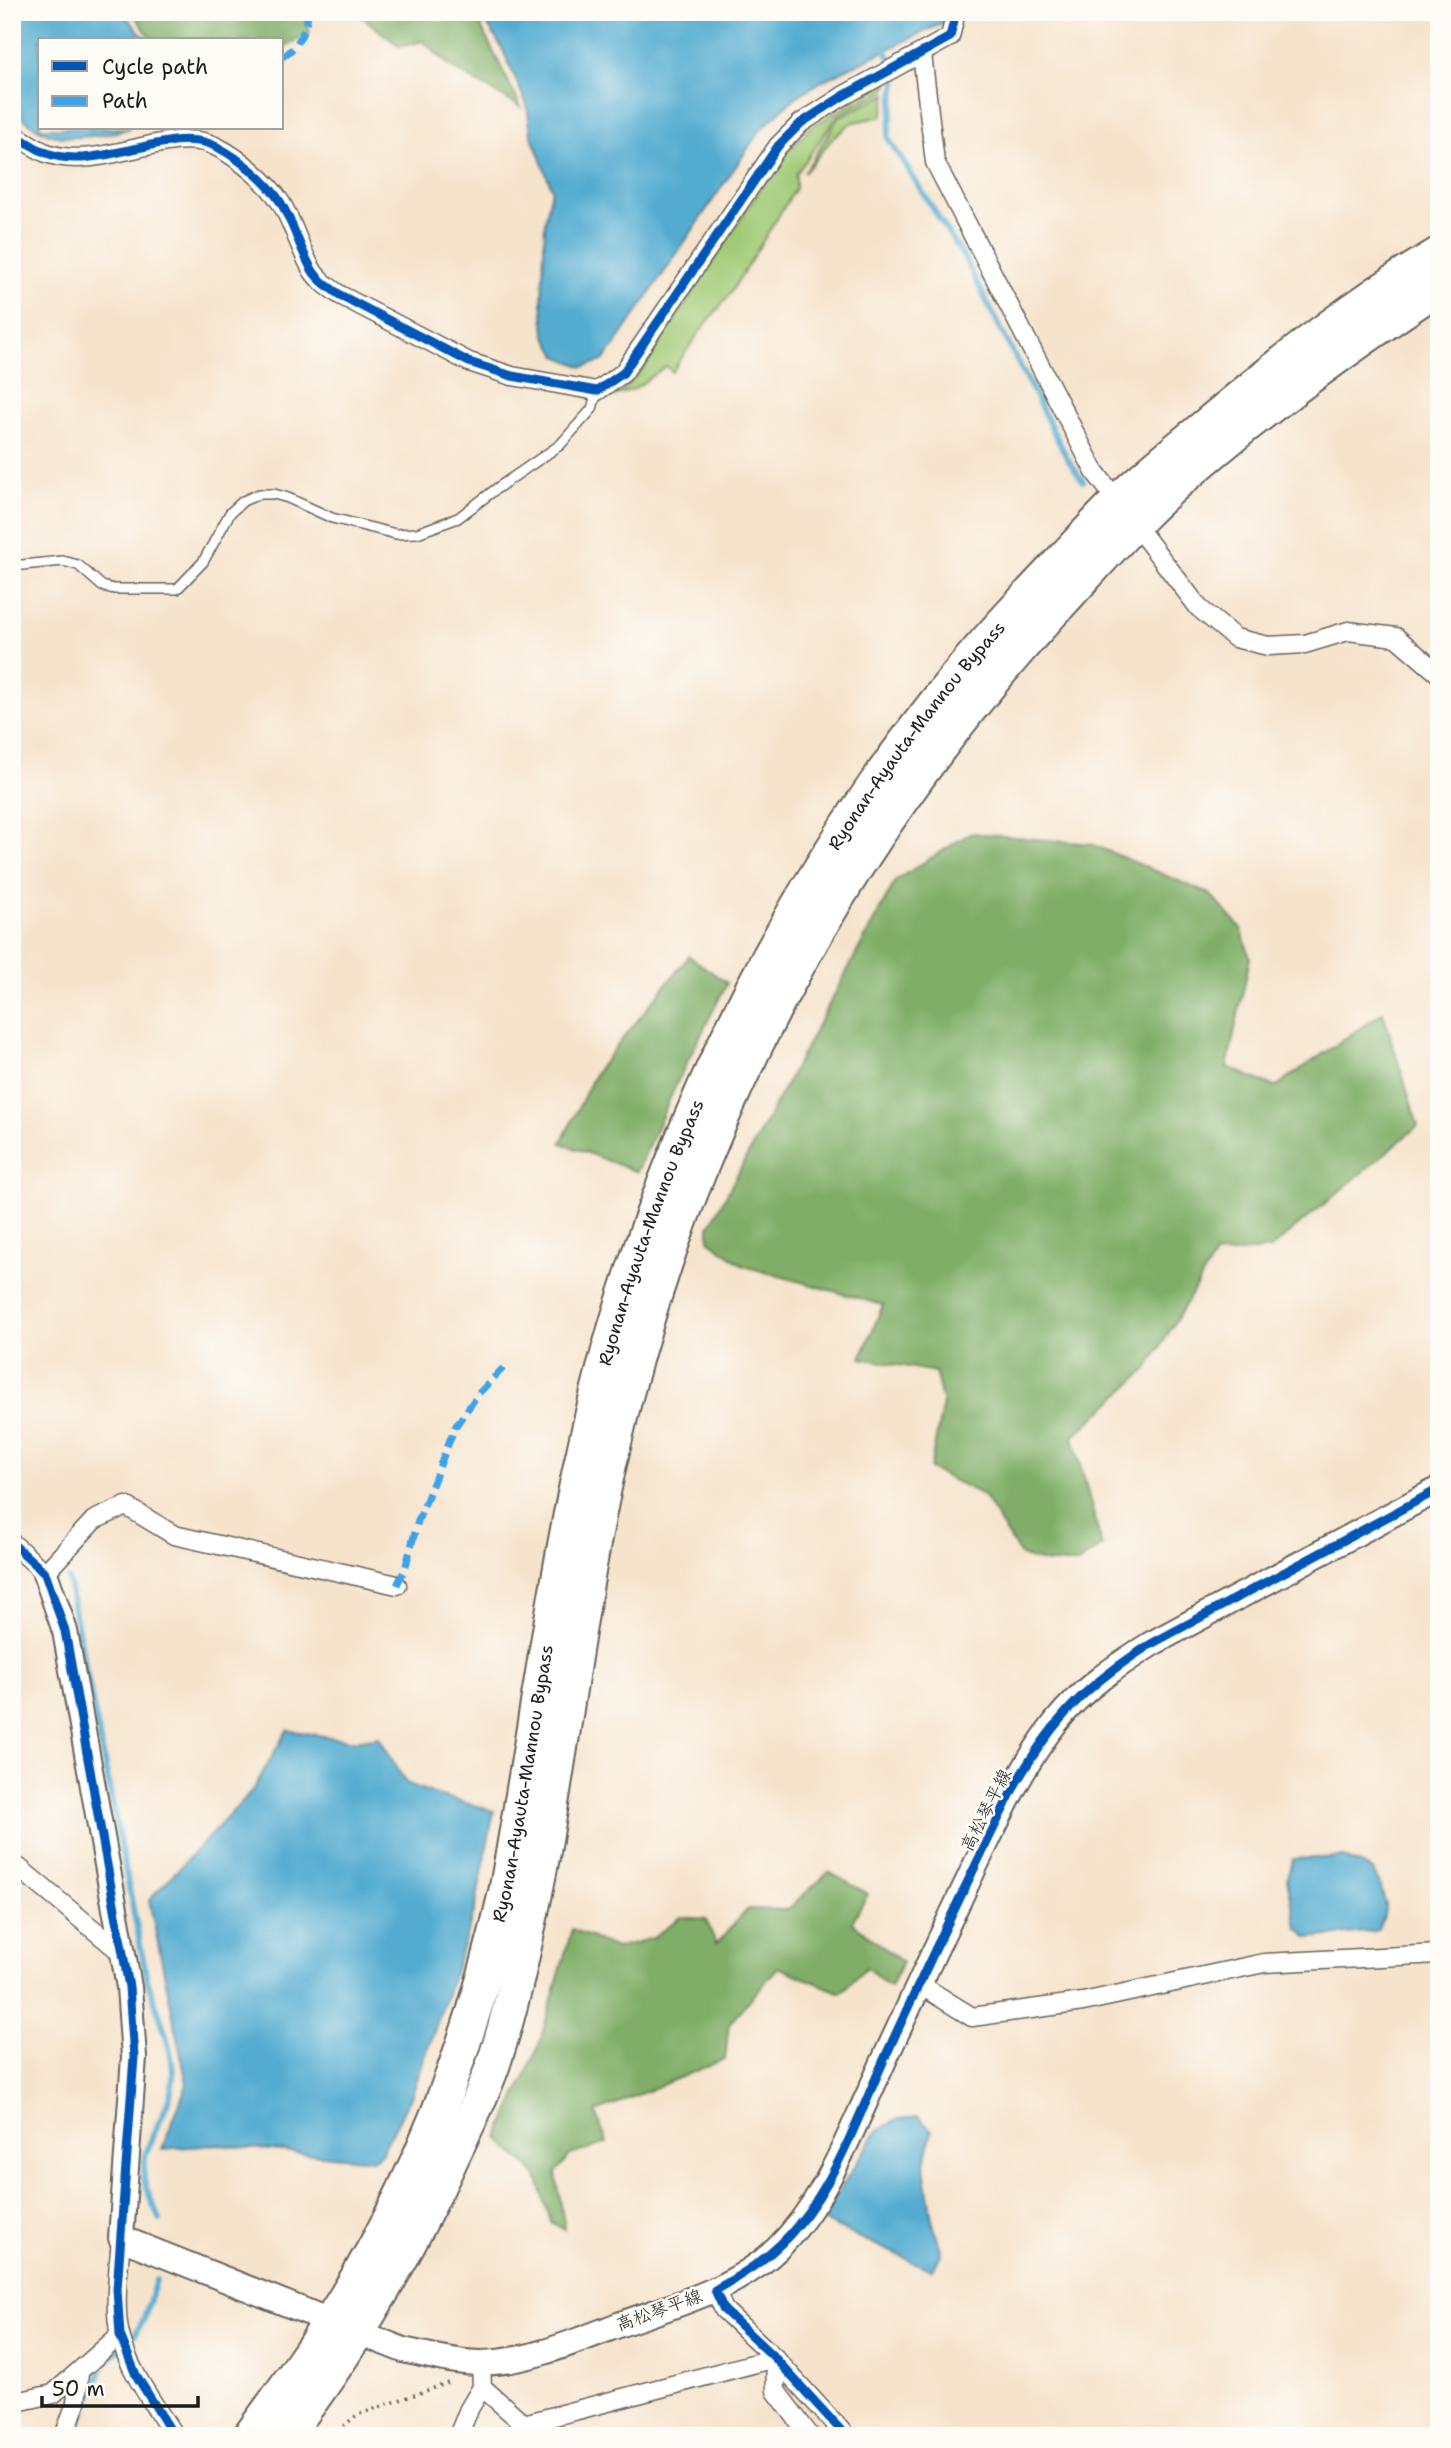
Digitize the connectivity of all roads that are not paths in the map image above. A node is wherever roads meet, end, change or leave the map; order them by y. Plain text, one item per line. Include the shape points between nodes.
1 (956, 12) edge
2 (922, 54) junction
3 (12, 132) edge
4 (1439, 254) edge
5 (1439, 287) edge
6 (597, 391) junction
7 (1125, 513) junction
8 (12, 566) edge
9 (1439, 674) edge
10 (1439, 1489) edge
11 (12, 1543) edge
12 (45, 1573) junction
13 (397, 1585) dead end
14 (12, 1862) edge
15 (123, 1954) junction
16 (1439, 1954) edge
17 (919, 1984) junction
18 (121, 2238) junction
19 (715, 2290) junction
20 (345, 2327) junction
21 (122, 2341) junction
22 (775, 2358) junction
23 (79, 2373) junction
24 (482, 2376) junction
25 (12, 2403) edge
26 (522, 2430) edge
27 (64, 2436) edge
28 (174, 2436) edge
29 (250, 2436) edge
30 (285, 2436) edge
31 (458, 2436) edge
32 (810, 2436) edge
33 (846, 2436) edge

1 - 2 street via 950,37
2 - 6 street via 843,96 801,123 778,146 623,373
2 - 7 street via 935,162 1095,472
3 - 6 street via 45,153 71,158 96,158 186,141 218,147 267,184 310,267 340,295 469,362 512,376
4 - 7 highway, Ryonan-Ayauta-Mannou Bypass via 1355,308 1263,378
5 - 7 highway, Ryonan-Ayauta-Mannou Bypass via 1372,331 1184,477
6 - 8 lane via 592,409 560,445 458,517 417,533 371,528 332,518 288,498 259,494 230,513 203,562 177,589 114,589 64,561
7 - 9 street via 1199,607 1235,638 1268,646 1305,644 1348,631 1396,637
7 - 20 highway, Ryonan-Ayauta-Mannou Bypass via 1005,620 946,689 872,790 801,901 743,1006 680,1144 617,1322 587,1441 494,1944 455,2063
10 - 17 main road, 高松琴平線 via 1152,1644 1085,1690 1021,1774
11 - 12 street
12 - 13 street via 94,1520 126,1506 174,1535
12 - 15 main road via 65,1631
14 - 15 street
15 - 18 main road via 134,2057
16 - 17 street via 1264,1963 1083,2002 972,2017
17 - 19 main road, 高松琴平線 via 819,2196 776,2250
18 - 20 main road, 高松琴平線
18 - 21 street via 117,2289
19 - 22 street via 724,2309
19 - 24 main road, 高松琴平線 via 514,2358
20 - 24 main road, 高松琴平線
20 - 29 highway, Ryonan-Ayauta-Mannou Bypass
20 - 30 highway, Ryonan-Ayauta-Mannou Bypass
21 - 23 street
21 - 28 street via 136,2375
22 - 26 street
22 - 32 street via 776,2391
22 - 33 street
23 - 25 street via 53,2394
23 - 27 street via 76,2403
24 - 26 street
24 - 31 street

